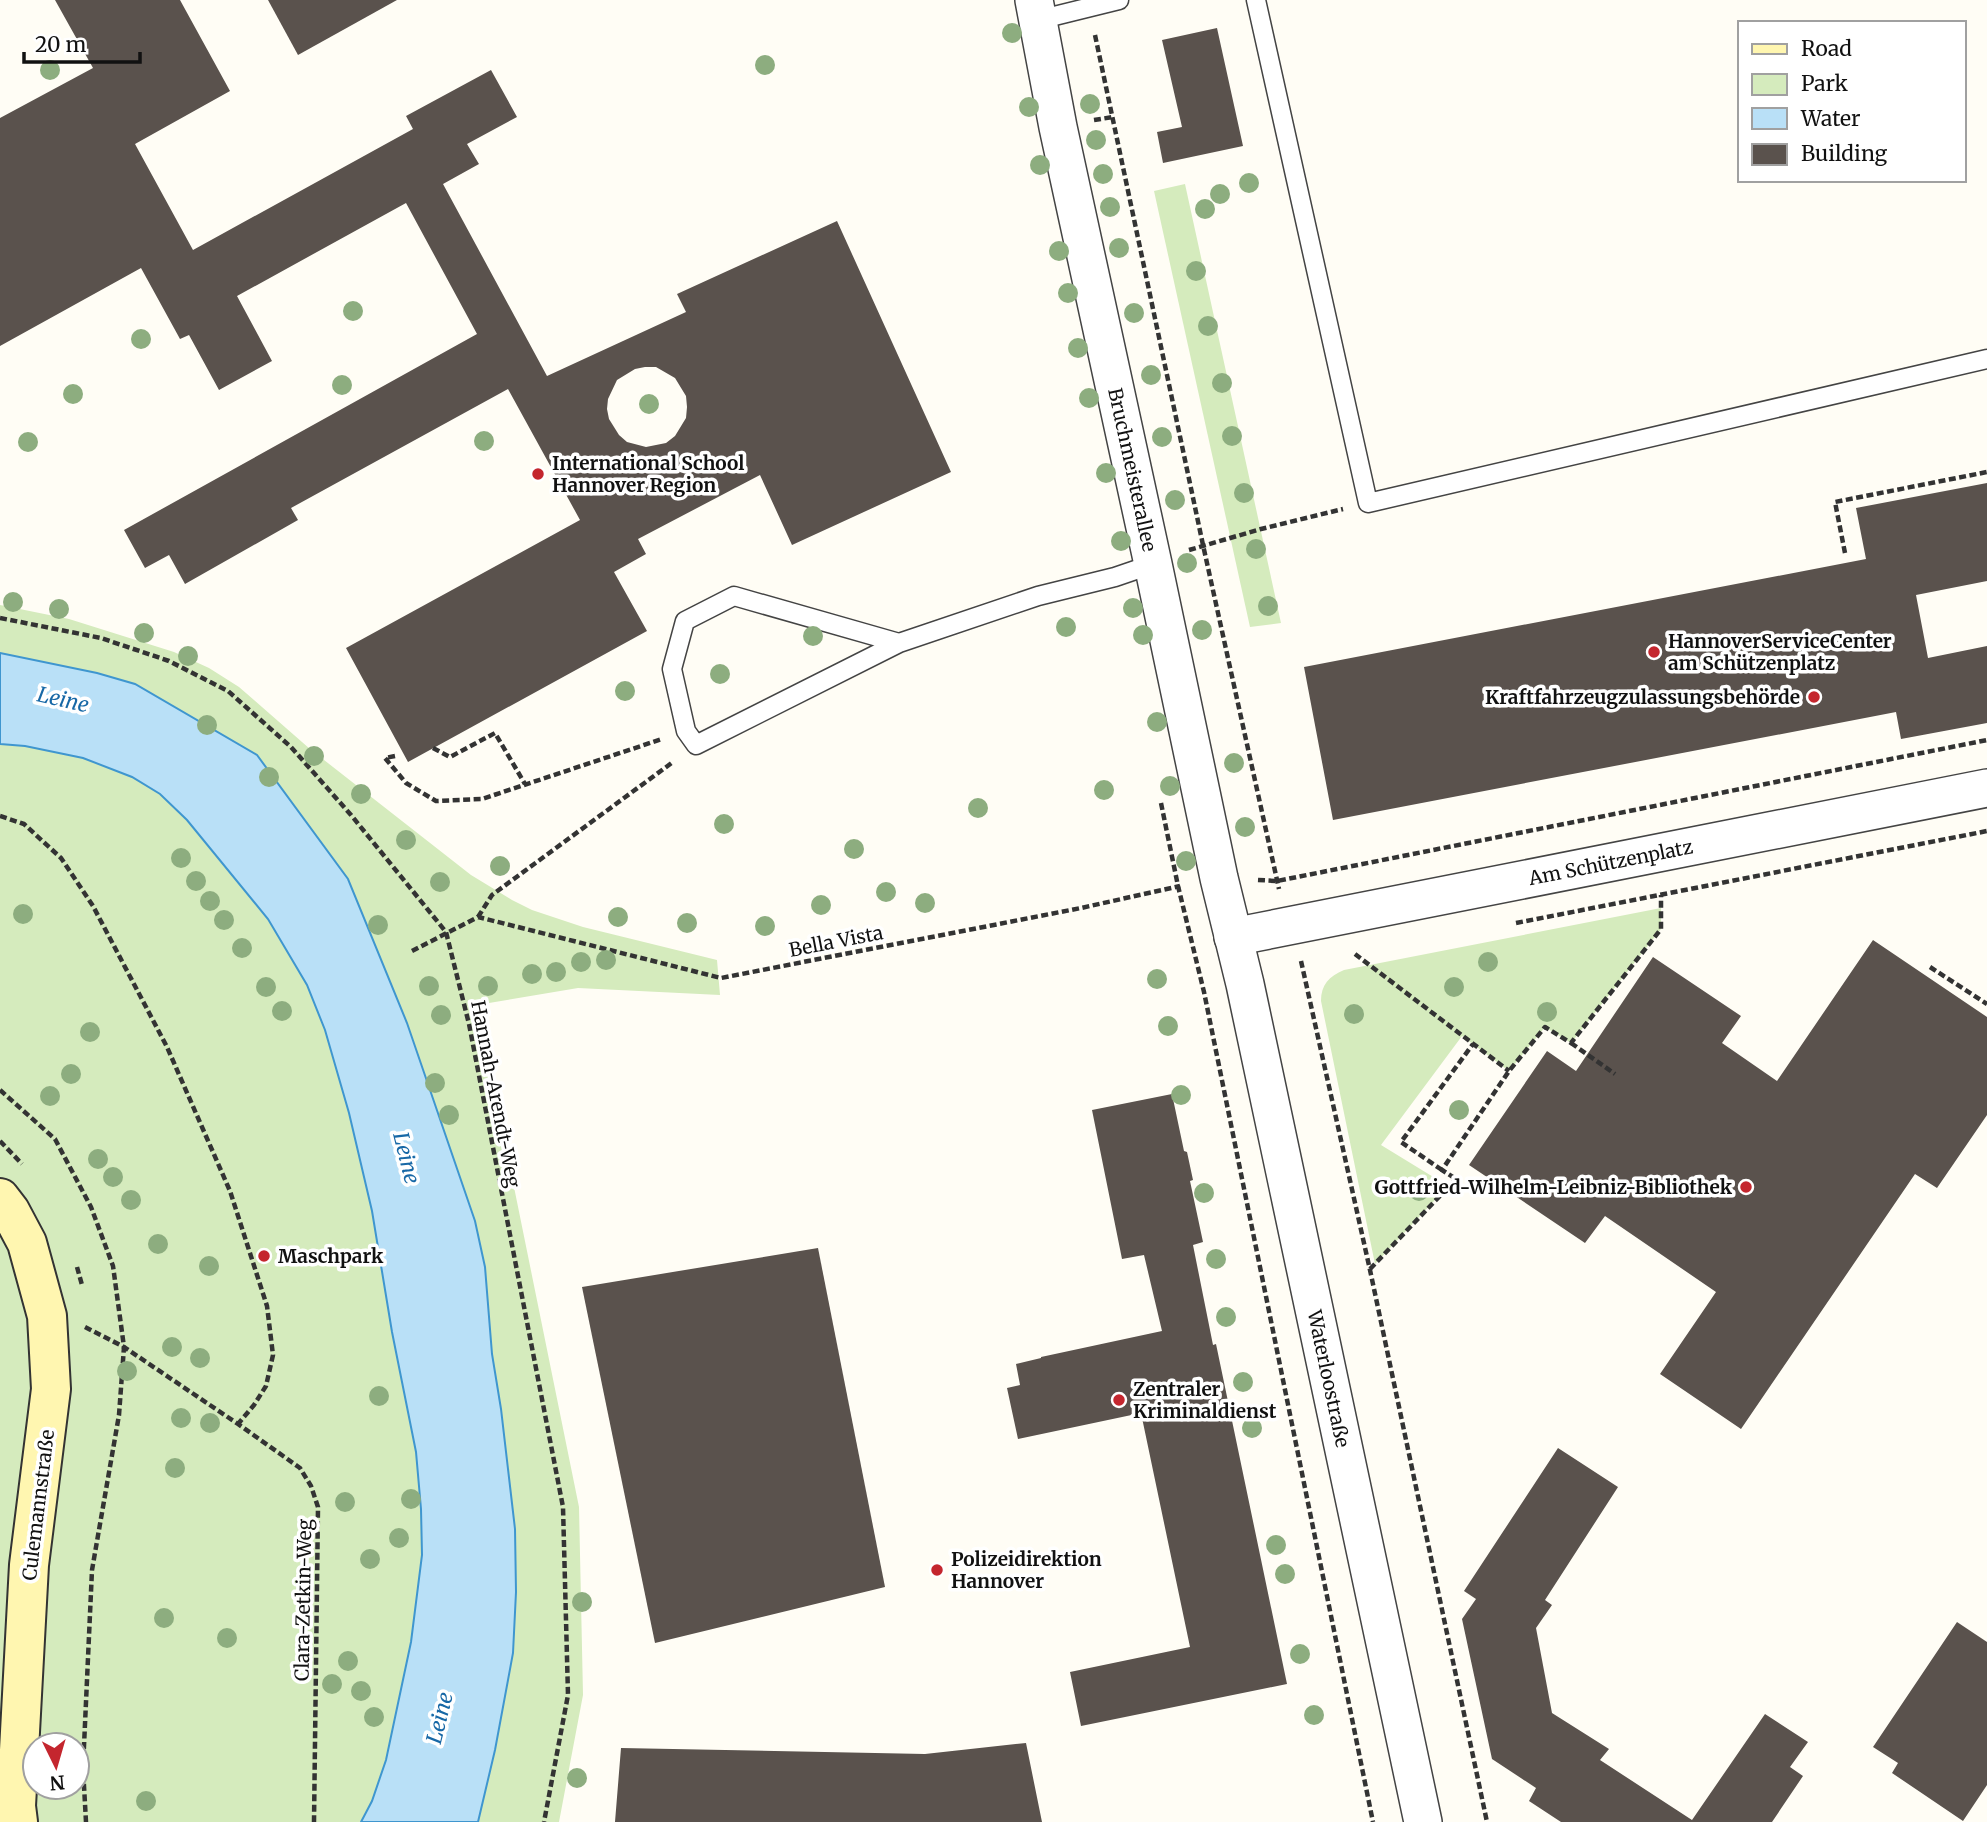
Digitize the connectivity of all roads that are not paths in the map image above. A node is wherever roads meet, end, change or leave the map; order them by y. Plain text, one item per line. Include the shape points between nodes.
1 (1119, 0) edge
2 (1256, 0) edge
3 (1036, 10) edge
4 (1987, 359) edge
5 (1153, 564) junction
6 (899, 643) junction
7 (1987, 788) edge
8 (1233, 937) junction
9 (0, 1198) edge
10 (18, 1822) edge
11 (1423, 1822) edge

1 - 3 lane
2 - 4 lane via 1368,502
3 - 5 street, Bruchmeisterallee
5 - 6 lane via 1038,596
5 - 8 street, Bruchmeisterallee
6 - 6 lane via 691,738 672,669 685,621 734,596
7 - 8 street, Am Schützenplatz
8 - 11 street, Waterloostraße
9 - 10 street, Culemannstraße via 27,1243 47,1316 51,1389 29,1565

